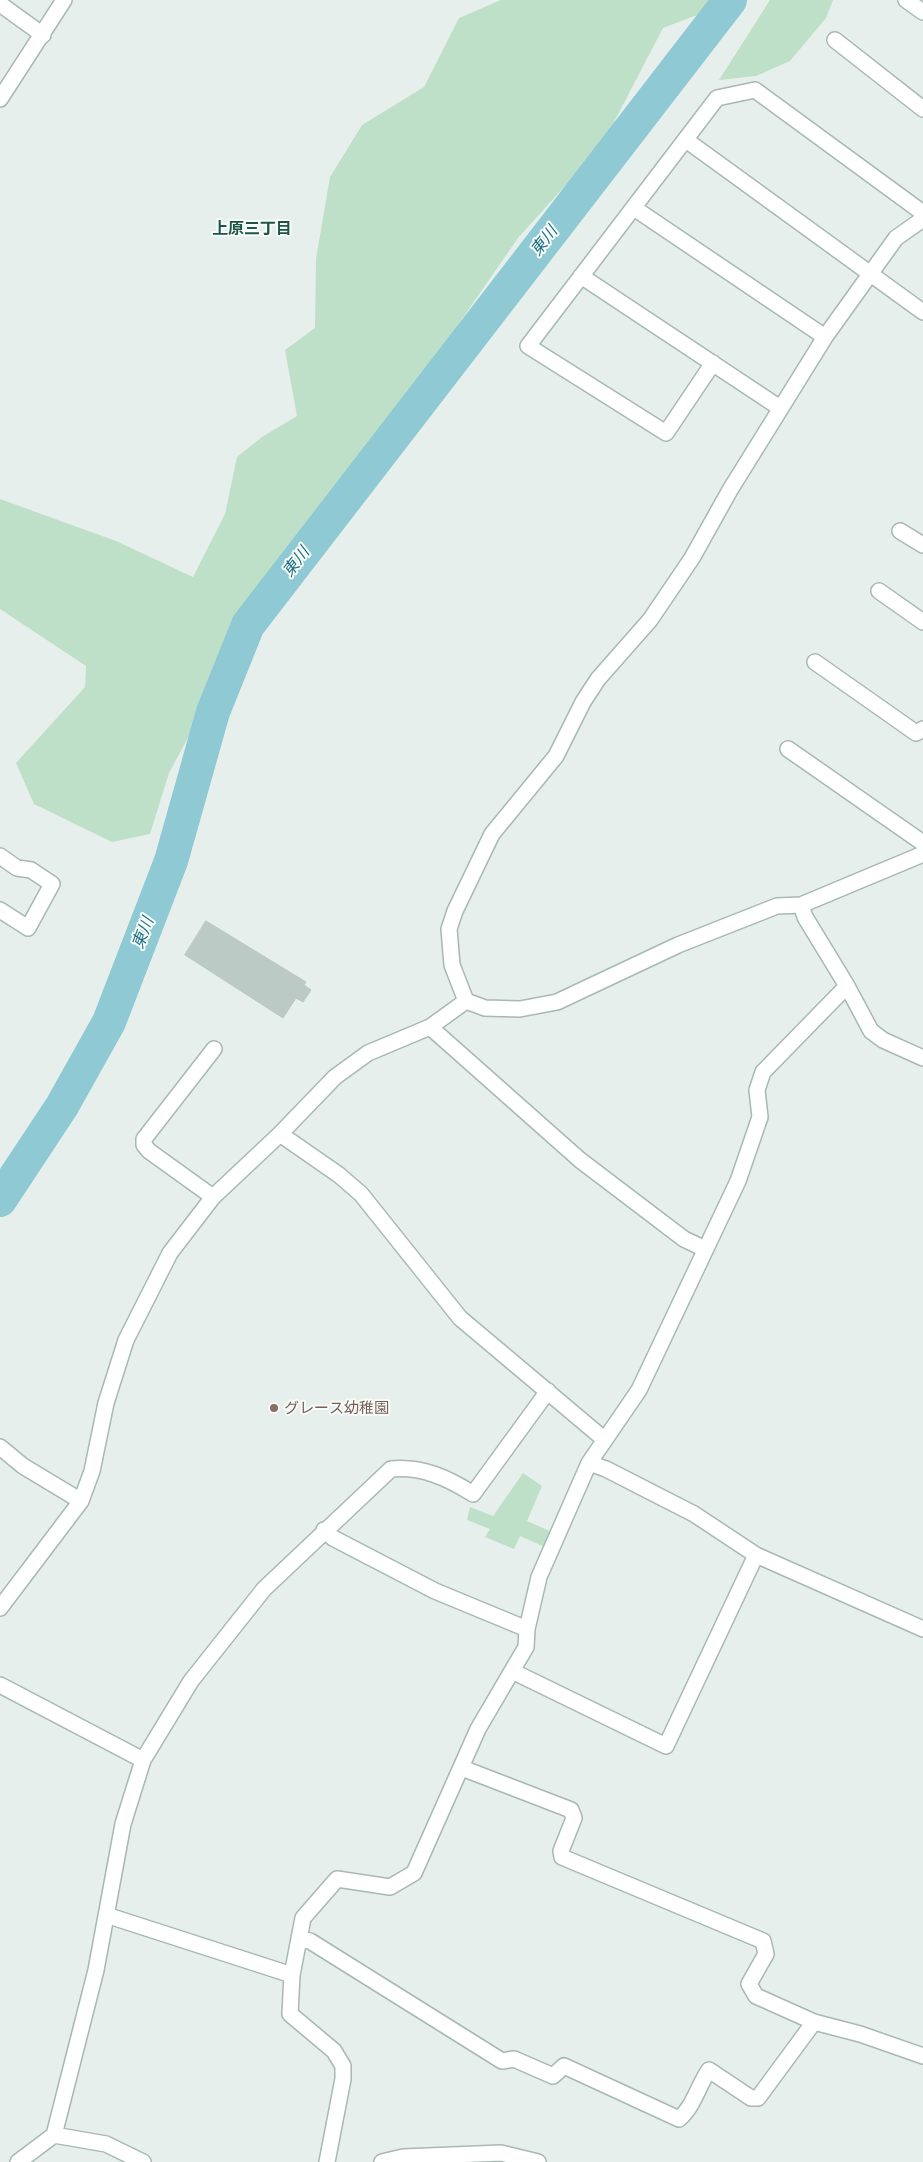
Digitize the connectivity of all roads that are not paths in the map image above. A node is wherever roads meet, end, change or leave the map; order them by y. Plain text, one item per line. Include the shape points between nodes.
1 (64, 0) edge
2 (906, 0) edge
3 (0, 4) edge
4 (923, 12) edge
5 (43, 35) junction
6 (835, 40) dead end
7 (0, 99) edge
8 (923, 109) edge
9 (686, 140) junction
10 (634, 208) junction
11 (923, 213) edge
12 (923, 219) edge
13 (869, 274) junction
14 (581, 276) junction
15 (923, 312) edge
16 (825, 337) junction
17 (712, 363) junction
18 (780, 408) junction
19 (900, 532) dead end
20 (923, 546) edge
21 (879, 591) dead end
22 (923, 622) edge
23 (814, 662) dead end
24 (923, 729) edge
25 (788, 749) dead end
26 (923, 843) edge
27 (923, 854) edge
28 (0, 856) edge
29 (801, 905) junction
30 (0, 910) edge
31 (847, 986) junction
32 (466, 1001) junction
33 (430, 1027) junction
34 (214, 1049) dead end
35 (923, 1058) edge
36 (280, 1134) junction
37 (213, 1196) junction
38 (705, 1249) junction
39 (548, 1391) junction
40 (605, 1440) junction
41 (0, 1447) edge
42 (589, 1463) junction
43 (81, 1502) junction
44 (324, 1530) junction
45 (756, 1556) junction
46 (0, 1608) edge
47 (527, 1629) junction
48 (923, 1630) edge
49 (512, 1671) junction
50 (0, 1685) edge
51 (143, 1760) junction
52 (462, 1768) junction
53 (106, 1915) junction
54 (299, 1939) junction
55 (292, 1975) junction
56 (814, 2022) junction
57 (923, 2056) edge
58 (54, 2134) junction
59 (18, 2162) edge
60 (143, 2162) edge
61 (327, 2162) edge
62 (382, 2162) edge
63 (538, 2162) edge

1 - 5 street
2 - 4 street
3 - 5 street
5 - 7 street
6 - 8 street
9 - 10 street
9 - 11 street via 717,98 756,90
9 - 13 street
10 - 14 street
10 - 16 street
12 - 13 street via 896,238
13 - 15 street
13 - 16 street
14 - 17 street
14 - 17 street via 528,346 666,433
16 - 18 street
17 - 18 street
18 - 32 street via 692,558 650,620 598,679 546,770 492,834 449,929 452,965
19 - 20 street
21 - 22 street
23 - 24 street via 916,732
25 - 26 street
27 - 29 street
28 - 30 street via 17,868 31,870 52,884 28,928
29 - 31 street
29 - 32 street via 777,906 678,945 557,1002 520,1009 485,1008
31 - 35 street via 871,1031
31 - 38 street via 763,1072 757,1090 760,1117 738,1181
32 - 33 street
33 - 36 street via 368,1053 342,1072
33 - 38 street via 580,1160 684,1239
34 - 37 street via 144,1139 149,1151
36 - 37 street
36 - 39 street via 361,1194 460,1318
37 - 43 street via 170,1253 126,1340
38 - 40 street via 639,1390
39 - 40 street
39 - 44 street via 473,1494 448,1477 407,1467 391,1469
40 - 42 street
41 - 43 street via 23,1466
42 - 45 street via 606,1468 694,1514
42 - 47 street via 539,1577
43 - 46 street
44 - 47 street via 333,1538 435,1591
44 - 51 street via 264,1589 191,1681
45 - 48 street
45 - 49 street via 666,1746
47 - 49 street via 526,1647
49 - 52 street via 478,1729
50 - 51 street
51 - 53 street via 123,1824
52 - 54 street via 414,1873 390,1887 336,1879 303,1918
52 - 56 street via 571,1810 574,1818 561,1851 562,1857 762,1941 766,1954 749,1984 756,1996
53 - 55 street
53 - 58 street via 96,1970
54 - 55 street
54 - 56 street via 310,1941 502,2061 514,2059 553,2076 564,2066 679,2119 689,2111 709,2070 751,2098 758,2098
55 - 61 street via 290,2014 334,2051 343,2066
56 - 57 street
58 - 59 street
58 - 60 street via 106,2144
62 - 63 street via 404,2157 501,2153

